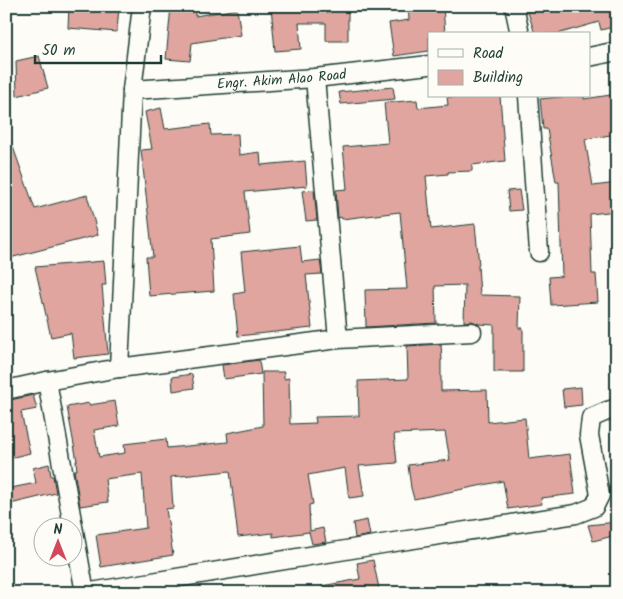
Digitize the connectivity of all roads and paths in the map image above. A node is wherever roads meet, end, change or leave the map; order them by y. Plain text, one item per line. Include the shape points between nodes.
1 (142, 6) edge
2 (514, 6) edge
3 (520, 32) edge
4 (617, 51) edge
5 (590, 56) edge
6 (428, 65) edge
7 (315, 78) junction
8 (132, 90) junction
9 (528, 98) edge
10 (539, 252) dead end
11 (472, 332) dead end
12 (338, 339) junction
13 (119, 368) junction
14 (47, 381) junction
15 (6, 390) edge
16 (617, 408) edge
17 (85, 593) edge

1 - 8 street
2 - 3 street
4 - 5 street
6 - 7 street, Engr. Akim Alao Road
7 - 8 street, Engr. Akim Alao Road
7 - 12 street
8 - 13 street
9 - 10 street
11 - 12 street
12 - 13 street
13 - 14 street
14 - 15 street
14 - 17 street
16 - 17 street via 592,418 589,436 600,495 594,507 576,514

